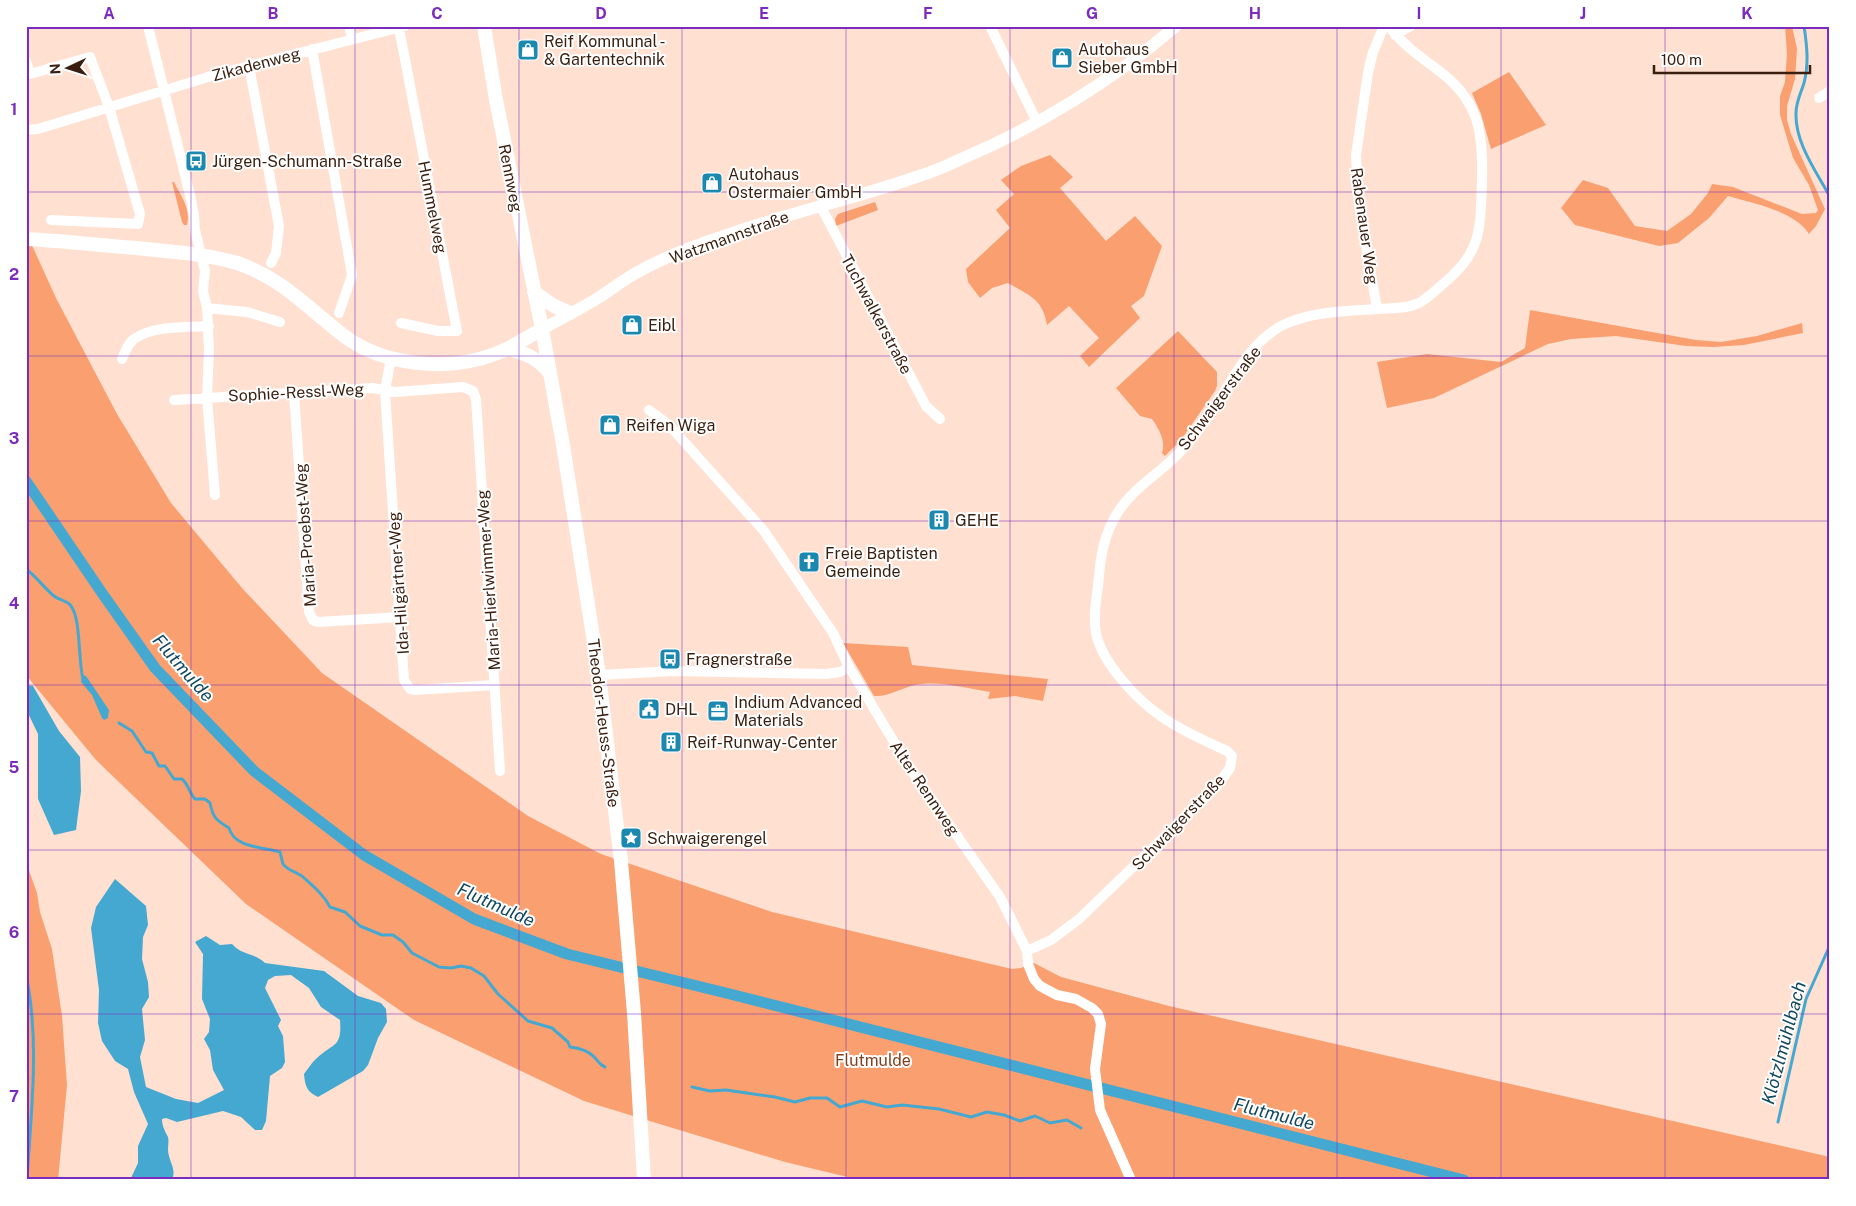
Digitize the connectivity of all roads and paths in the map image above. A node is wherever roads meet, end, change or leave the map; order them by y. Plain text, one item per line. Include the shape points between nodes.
1 (148, 26) edge
2 (349, 26) edge
3 (484, 26) edge
4 (990, 26) edge
5 (1176, 26) edge
6 (1384, 26) edge
7 (1411, 26) edge
8 (402, 27) edge
9 (1392, 30) edge
10 (352, 39) junction
11 (312, 49) junction
12 (26, 61) edge
13 (249, 66) junction
14 (163, 91) junction
15 (1830, 91) edge
16 (1818, 98) dead end
17 (109, 107) junction
18 (1037, 122) junction
19 (26, 130) edge
20 (820, 205) junction
21 (51, 220) dead end
22 (26, 239) edge
23 (202, 254) junction
24 (271, 263) dead end
25 (534, 292) junction
26 (207, 308) junction
27 (1376, 309) junction
28 (339, 313) dead end
29 (570, 313) junction
30 (280, 322) dead end
31 (401, 322) dead end
32 (209, 326) junction
33 (542, 329) junction
34 (508, 349) junction
35 (391, 358) junction
36 (122, 359) dead end
37 (550, 373) junction
38 (386, 391) junction
39 (473, 391) joint
40 (294, 393) junction
41 (207, 398) junction
42 (174, 400) dead end
43 (649, 410) dead end
44 (940, 419) dead end
45 (215, 495) dead end
46 (401, 617) junction
47 (849, 667) junction
48 (599, 675) junction
49 (495, 685) junction
50 (500, 771) dead end
51 (1027, 951) junction
52 (644, 1173) edge
53 (1131, 1180) edge

1 - 14 street
2 - 10 street
3 - 25 main road, Rennweg
4 - 18 street
5 - 18 street, Watzmannstraße via 1106,79
6 - 27 street, Rabenauer Weg via 1372,52 1356,155 1359,205
7 - 9 street
8 - 10 street, Zikadenweg
8 - 31 street, Hummelweg via 457,331
9 - 27 street, Schwaigerstraße via 1414,53 1454,84 1471,107 1480,132 1482,194 1478,234 1473,248 1457,271 1417,304
10 - 11 street, Zikadenweg
11 - 13 street, Zikadenweg
11 - 28 street via 352,275
12 - 17 street via 30,74 90,57
13 - 14 street, Zikadenweg
13 - 24 street via 279,226 276,253
14 - 17 street, Zikadenweg
14 - 23 street
15 - 16 street
17 - 19 street, Zikadenweg
17 - 21 street via 140,214 138,224
18 - 20 street, Watzmannstraße via 925,175
20 - 29 street, Watzmannstraße via 727,234 671,257 636,273
20 - 44 street, Tuchwalkerstraße via 926,406
22 - 23 main road
23 - 26 street
23 - 35 main road via 262,273 293,293 344,336 374,353
25 - 29 main road
25 - 33 main road, Rennweg
26 - 30 street via 247,312
26 - 32 street
27 - 51 street, Schwaigerstraße via 1314,315 1281,327 1265,338 1245,358 1186,446 1129,497 1118,512 1104,541 1100,563 1095,619 1100,647 1113,669 1148,706 1163,718 1227,751 1232,756 1230,768 1217,786 1079,919 1051,940
29 - 33 street, Watzmannstraße
32 - 36 street via 152,331 133,339
32 - 41 street, Sophie-Ressl-Weg
33 - 34 main road
33 - 37 main road, Theodor-Heuss-Straße
34 - 35 main road via 473,360 451,362 422,363
34 - 37 main road via 527,354
35 - 38 street, Sophie-Ressl-Weg
37 - 48 main road, Theodor-Heuss-Straße
38 - 39 street, Sophie-Ressl-Weg via 463,388
38 - 40 street, Sophie-Ressl-Weg via 372,388
38 - 46 street, Ida-Hilgärtner-Weg
39 - 49 street, Maria-Hierlwimmer-Weg
40 - 41 street, Sophie-Ressl-Weg
40 - 46 street, Maria-Proebst-Weg via 309,612 318,622
41 - 42 street, Sophie-Ressl-Weg
41 - 45 street, Sophie-Ressl-Weg
43 - 47 street, Alter Rennweg via 669,424 764,531 834,633
46 - 49 street, Ida-Hilgärtner-Weg via 404,673 406,685 410,688
47 - 48 street via 826,674 674,671
47 - 51 street, Alter Rennweg via 909,767 1000,897
48 - 52 main road, Theodor-Heuss-Straße via 621,861
49 - 50 street, Maria-Hierlwimmer-Weg
51 - 53 street, Alter Rennweg via 1028,964 1040,986 1057,995 1076,999 1098,1014 1101,1024 1095,1069 1100,1110

